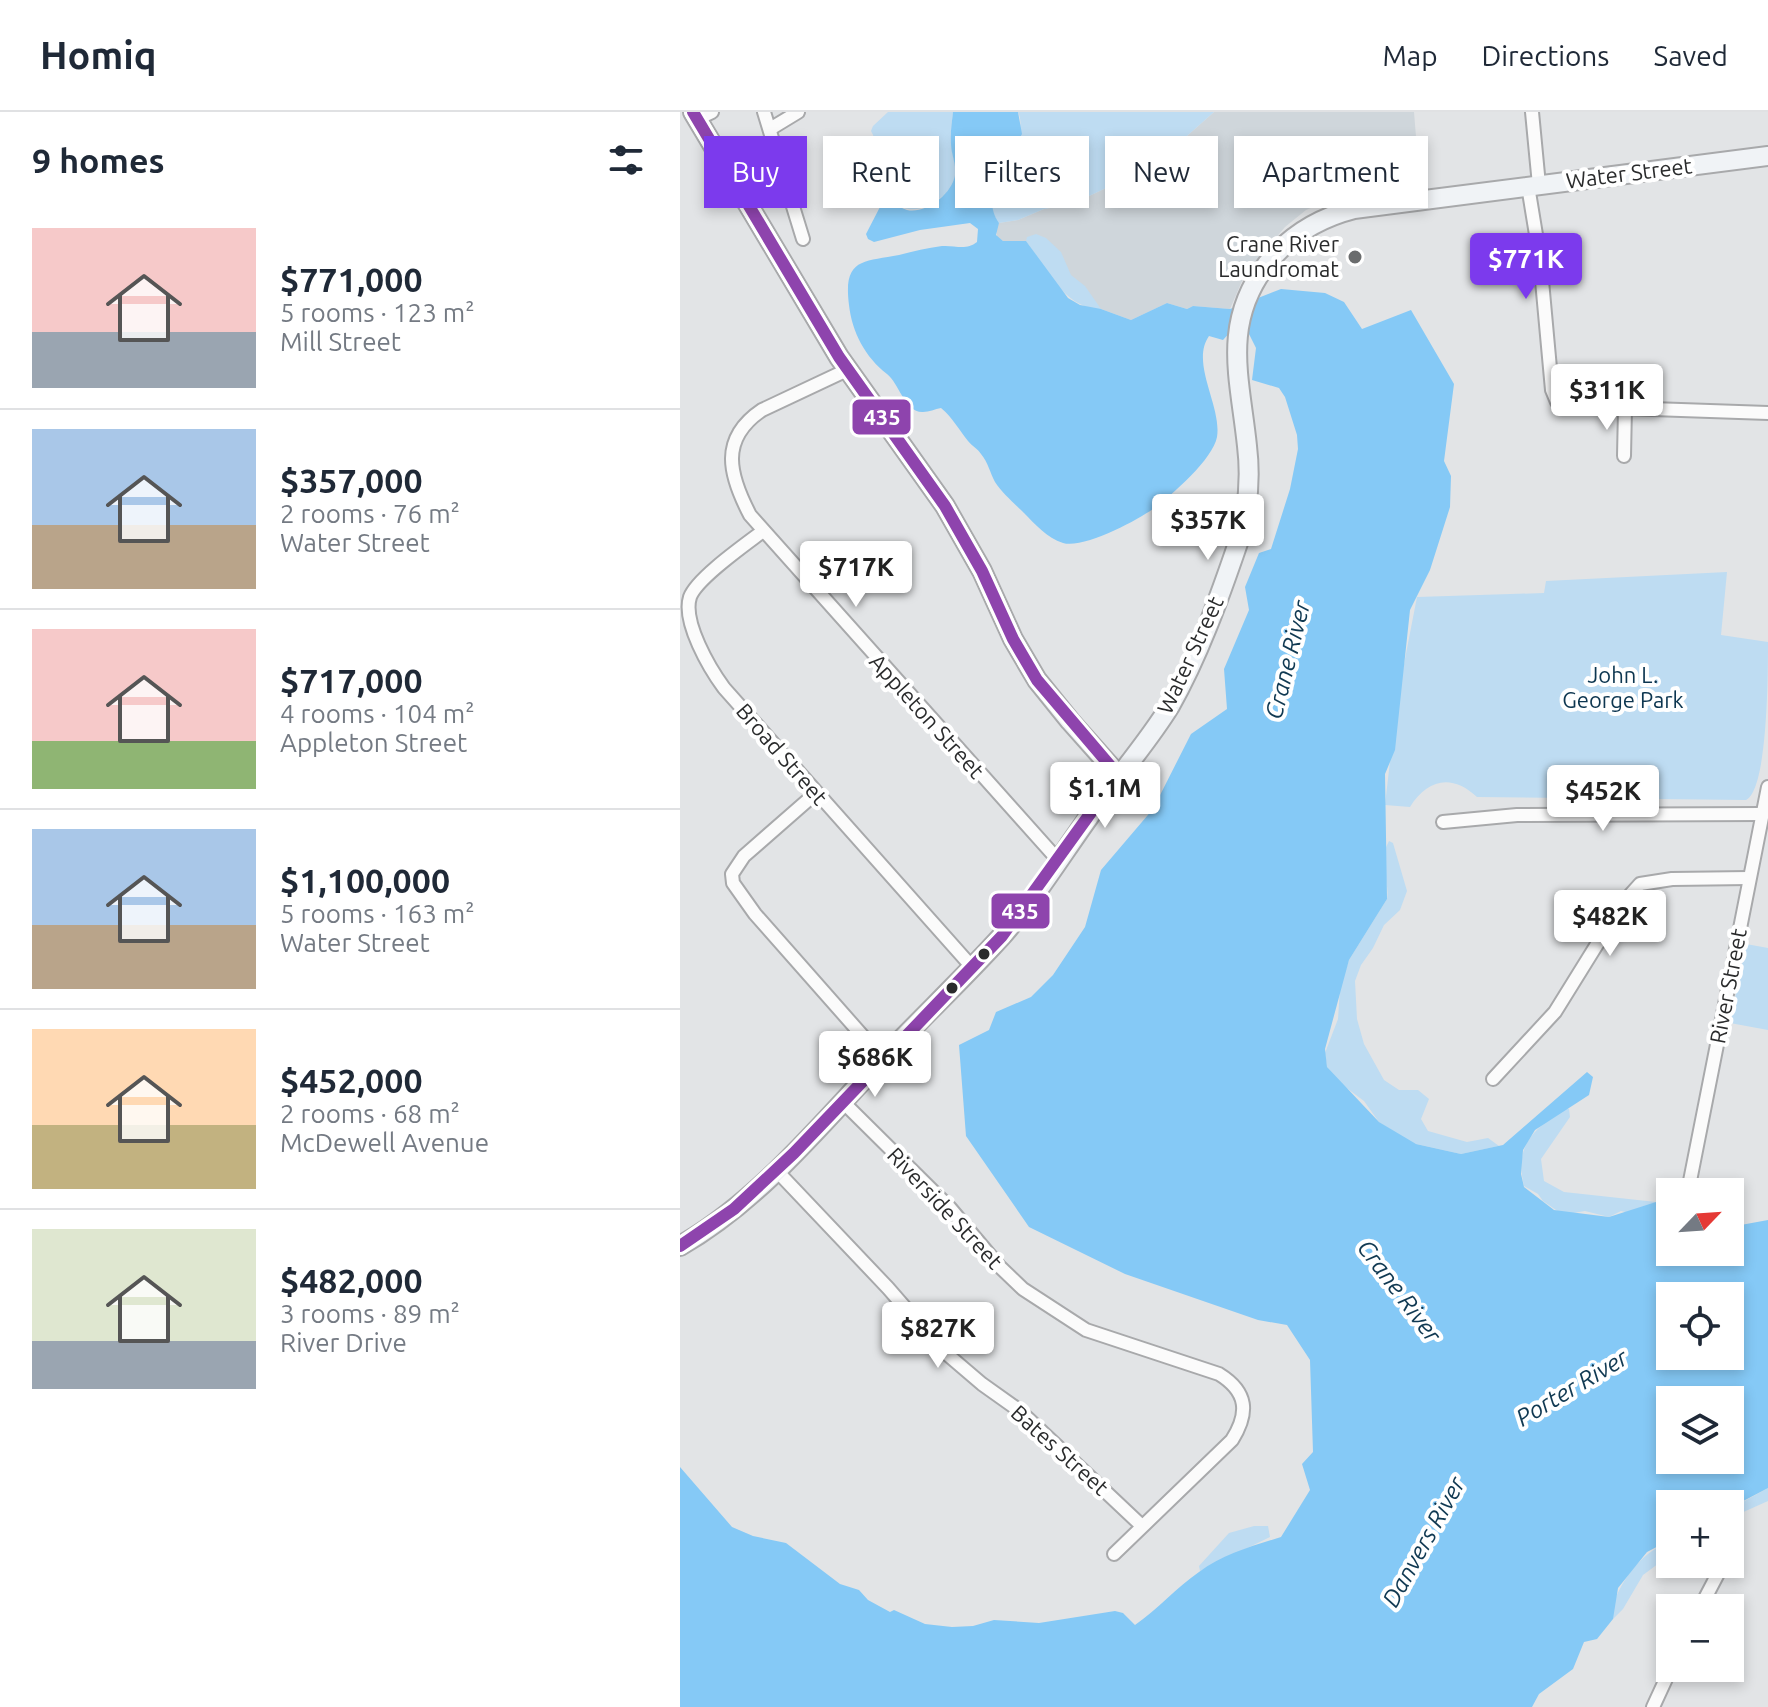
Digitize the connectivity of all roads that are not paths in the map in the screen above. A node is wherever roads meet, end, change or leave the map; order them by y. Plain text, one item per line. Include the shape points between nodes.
1 (764, 112) edge
2 (798, 112) edge
3 (1532, 112) edge
4 (701, 114) edge
5 (770, 129) junction
6 (1768, 156) edge
7 (1534, 185) junction
8 (803, 239) dead end
9 (847, 370) junction
10 (1625, 408) junction
11 (1768, 413) edge
12 (1624, 456) dead end
13 (763, 531) junction
14 (1118, 775) junction
15 (1768, 787) edge
16 (816, 793) junction
17 (1762, 814) junction
18 (1443, 822) dead end
19 (1058, 860) junction
20 (1749, 878) junction
21 (972, 967) junction
22 (883, 1059) junction
23 (1493, 1079) dead end
24 (843, 1102) junction
25 (776, 1170) junction
26 (1691, 1178) edge
27 (680, 1246) edge
28 (1142, 1526) junction
29 (1114, 1554) dead end
30 (1665, 1682) edge
31 (1653, 1707) edge

1 - 5 street
2 - 5 street
3 - 7 street
4 - 9 main road via 775,252
5 - 8 street
6 - 7 main road, Water Street
7 - 10 street via 1554,397 1565,406
7 - 14 main road, Water Street via 1340,212 1282,247 1262,271 1236,339 1249,476 1240,538 1181,684
9 - 13 street, Appleton Street via 762,410 740,431 731,457 736,489
9 - 14 main road via 945,506 1037,680
10 - 11 street
10 - 12 street
13 - 16 street, Broad Street via 697,587 689,611 711,670
13 - 19 street, Appleton Street
14 - 19 main road, Water Street
15 - 17 street, River Street
16 - 21 street, Broad Street
16 - 22 street via 744,856 732,874 733,883
17 - 18 street via 1517,815
17 - 20 street, River Street
19 - 21 main road, Water Street
20 - 23 street via 1640,884 1555,1012
20 - 26 street, River Street
21 - 22 main road, Water Street
22 - 24 main road, Water Street
24 - 25 main road, Water Street
24 - 28 street, Riverside Street via 1023,1289 1086,1330 1219,1374 1238,1388 1243,1411 1232,1440
25 - 27 main road, Water Street via 734,1209
25 - 28 street, Bates Street via 941,1349 1020,1411
28 - 29 street, Riverside Street
30 - 31 street

